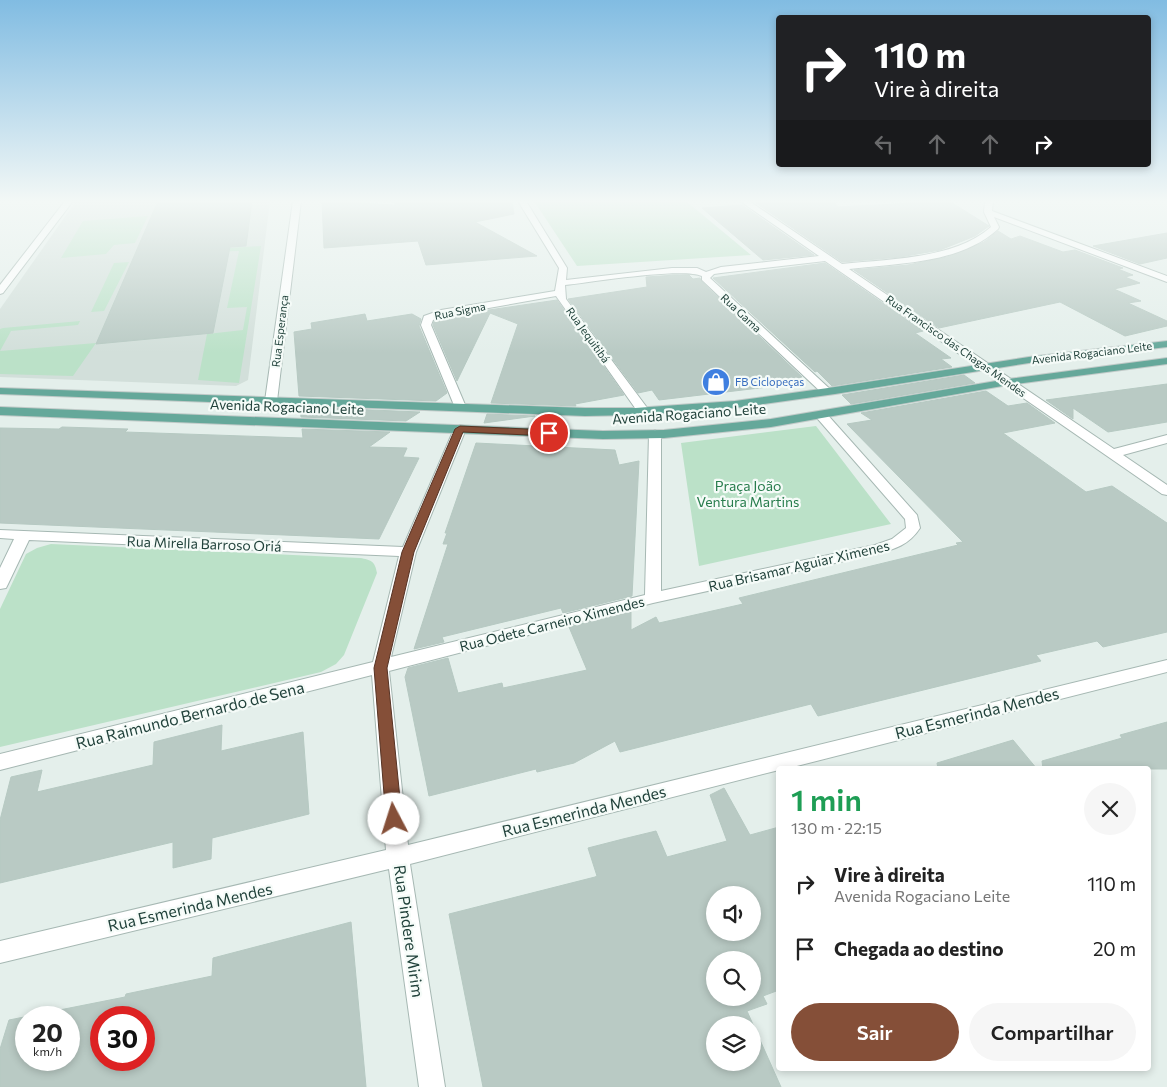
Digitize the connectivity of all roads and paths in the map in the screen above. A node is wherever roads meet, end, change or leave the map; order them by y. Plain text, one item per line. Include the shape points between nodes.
1 (30, 252) edge
2 (290, 252) edge
3 (553, 252) edge
4 (818, 252) edge
5 (949, 252) edge
6 (1094, 252) edge
7 (827, 258) junction
8 (842, 267) junction
9 (706, 275) junction
10 (1167, 279) edge
11 (560, 288) junction
12 (0, 291) edge
13 (1167, 344) edge
14 (1167, 362) edge
15 (986, 366) junction
16 (1008, 382) junction
17 (0, 391) edge
18 (827, 392) junction
19 (271, 401) junction
20 (460, 407) junction
21 (0, 411) edge
22 (644, 412) junction
23 (821, 415) junction
24 (460, 429) junction
25 (655, 434) junction
26 (1167, 438) edge
27 (1112, 454) junction
28 (1167, 491) edge
29 (0, 534) edge
30 (22, 536) junction
31 (408, 552) junction
32 (0, 584) edge
33 (653, 598) junction
34 (1167, 666) edge
35 (380, 668) junction
36 (0, 762) edge
37 (398, 857) junction
38 (0, 952) edge
39 (432, 1087) edge

1 - 12 street
2 - 19 street, Rua Esperança
3 - 11 street, Rua Jequitibá via 563,268
4 - 7 street, Rua Francisco das Chagas Mendes
5 - 8 street
6 - 10 street
7 - 8 street, Rua Francisco das Chagas Mendes
7 - 9 street via 721,270
8 - 15 street, Rua Francisco das Chagas Mendes
9 - 11 street via 672,271
9 - 18 street, Rua Gama via 708,282
11 - 20 street, Rua Sigma via 428,318 426,325
11 - 22 street, Rua Jequitibá via 561,299
13 - 15 main road, Avenida Rogaciano Leite
14 - 16 main road, Avenida Rogaciano Leite
15 - 16 street, Rua Francisco das Chagas Mendes
15 - 18 main road, Avenida Rogaciano Leite
16 - 23 main road, Avenida Rogaciano Leite
16 - 27 street, Rua Francisco das Chagas Mendes
17 - 19 main road, Avenida Rogaciano Leite
18 - 22 main road, Avenida Rogaciano Leite via 746,404
19 - 20 main road, Avenida Rogaciano Leite
20 - 22 main road, Avenida Rogaciano Leite
21 - 24 main road, Avenida Rogaciano Leite
23 - 25 main road, Avenida Rogaciano Leite
23 - 33 street, Rua Brisamar Aguiar Ximenes via 912,518 913,528 908,536 899,543 876,550
24 - 25 main road, Avenida Rogaciano Leite
24 - 31 street, Rua Pindere Mirim
25 - 33 street, Rua Odete Carneiro Ximendes
26 - 27 street
27 - 28 street, Rua Francisco das Chagas Mendes
29 - 30 street, Rua Mirella Barroso Oriá
30 - 31 street, Rua Mirella Barroso Oriá
30 - 32 street
31 - 35 street, Rua Pindere Mirim
33 - 35 street, Rua Odete Carneiro Ximendes
34 - 37 street, Rua Esmerinda Mendes
35 - 36 street, Rua Raimundo Bernardo de Sena
35 - 37 street, Rua Pindere Mirim
37 - 38 street, Rua Esmerinda Mendes
37 - 39 street, Rua Pindere Mirim

